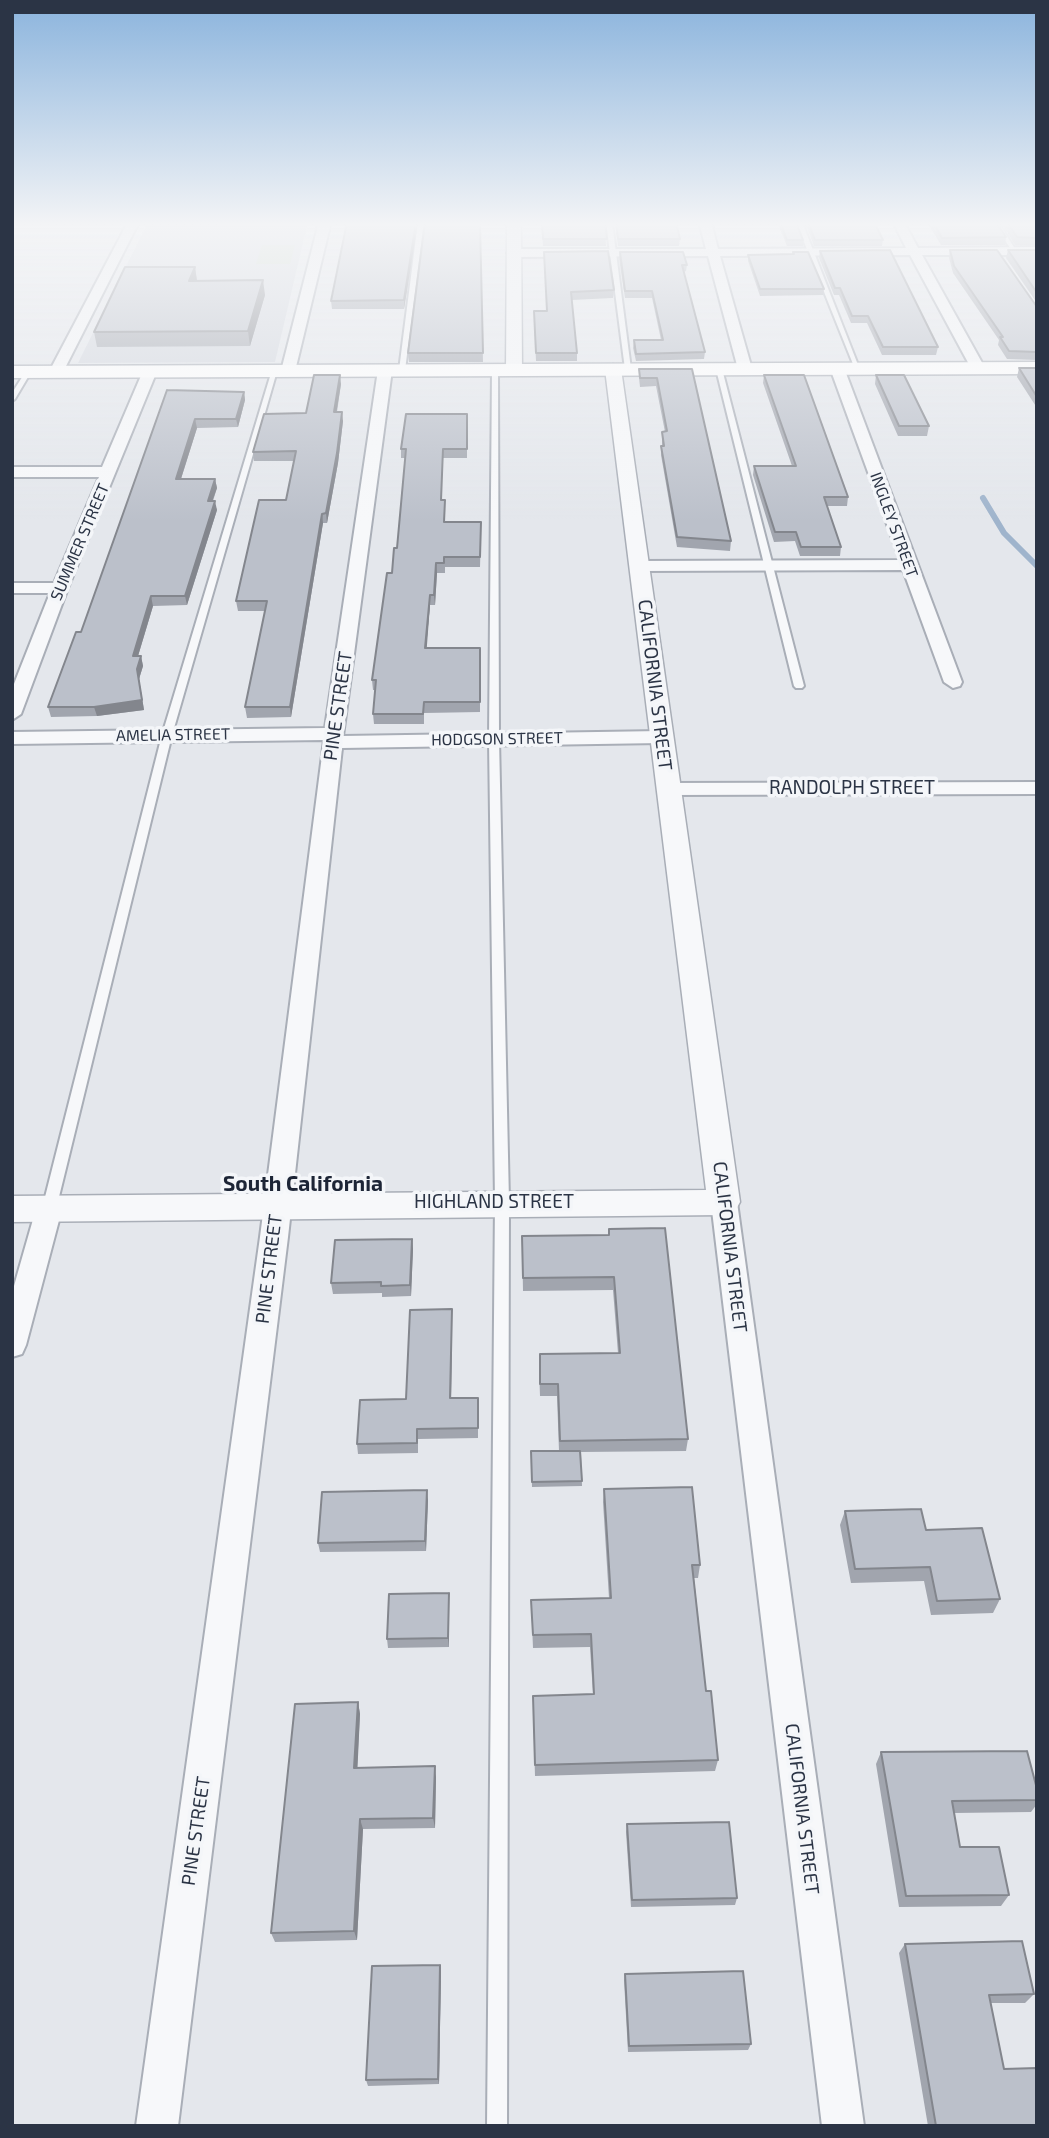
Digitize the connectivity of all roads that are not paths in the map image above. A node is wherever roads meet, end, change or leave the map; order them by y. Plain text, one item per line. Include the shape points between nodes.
1 (82, 322) edge
2 (296, 322) edge
3 (403, 322) edge
4 (508, 322) edge
5 (618, 322) edge
6 (732, 322) edge
7 (839, 322) edge
8 (953, 322) edge
9 (978, 368) junction
10 (1037, 368) edge
11 (621, 369) junction
12 (719, 369) junction
13 (745, 369) junction
14 (837, 369) junction
15 (858, 369) junction
16 (394, 370) junction
17 (505, 370) junction
18 (150, 371) junction
19 (281, 371) junction
20 (20, 372) edge
21 (56, 372) junction
22 (12, 399) edge
23 (12, 472) edge
24 (109, 472) junction
25 (767, 565) junction
26 (909, 565) junction
27 (639, 566) junction
28 (12, 588) edge
29 (60, 588) junction
30 (953, 682) dead end
31 (799, 686) dead end
32 (12, 714) edge
33 (167, 735) junction
34 (12, 737) edge
35 (661, 737) junction
36 (334, 738) junction
37 (494, 739) junction
38 (1037, 788) edge
39 (668, 789) junction
40 (502, 1202) junction
41 (724, 1202) junction
42 (277, 1204) junction
43 (12, 1209) edge
44 (49, 1209) junction
45 (12, 1345) edge
46 (157, 2126) edge
47 (497, 2126) edge
48 (844, 2126) edge

1 - 21 street
2 - 19 street
3 - 16 lane
4 - 17 street
5 - 11 lane
6 - 13 street
7 - 15 lane
8 - 9 street
9 - 10 main road
9 - 15 main road
11 - 12 main road
11 - 17 main road
11 - 27 street, CALIFORNIA STREET
12 - 13 main road
12 - 25 lane
13 - 14 main road
14 - 15 main road
14 - 26 street, INGLEY STREET
16 - 17 main road
16 - 19 main road
16 - 36 street, PINE STREET
17 - 37 lane
18 - 19 main road
18 - 21 main road
18 - 24 street, SUMMER STREET
19 - 33 lane
20 - 21 main road
20 - 22 lane
23 - 24 street
24 - 29 street, SUMMER STREET
25 - 26 street
25 - 27 street
25 - 31 lane
26 - 30 street, INGLEY STREET
27 - 35 street, CALIFORNIA STREET
28 - 29 street
29 - 32 street, SUMMER STREET
33 - 34 street, AMELIA STREET
33 - 36 street, AMELIA STREET
33 - 44 lane
35 - 37 street, HODGSON STREET
35 - 39 street, CALIFORNIA STREET
36 - 37 street, HODGSON STREET
36 - 42 street, PINE STREET
37 - 40 lane
38 - 39 street, RANDOLPH STREET
39 - 41 street, CALIFORNIA STREET
40 - 41 street, HIGHLAND STREET
40 - 42 street, HIGHLAND STREET
40 - 47 lane
41 - 48 street, CALIFORNIA STREET
42 - 44 street, HIGHLAND STREET
42 - 46 street, PINE STREET
43 - 44 street, HIGHLAND STREET
44 - 45 street

